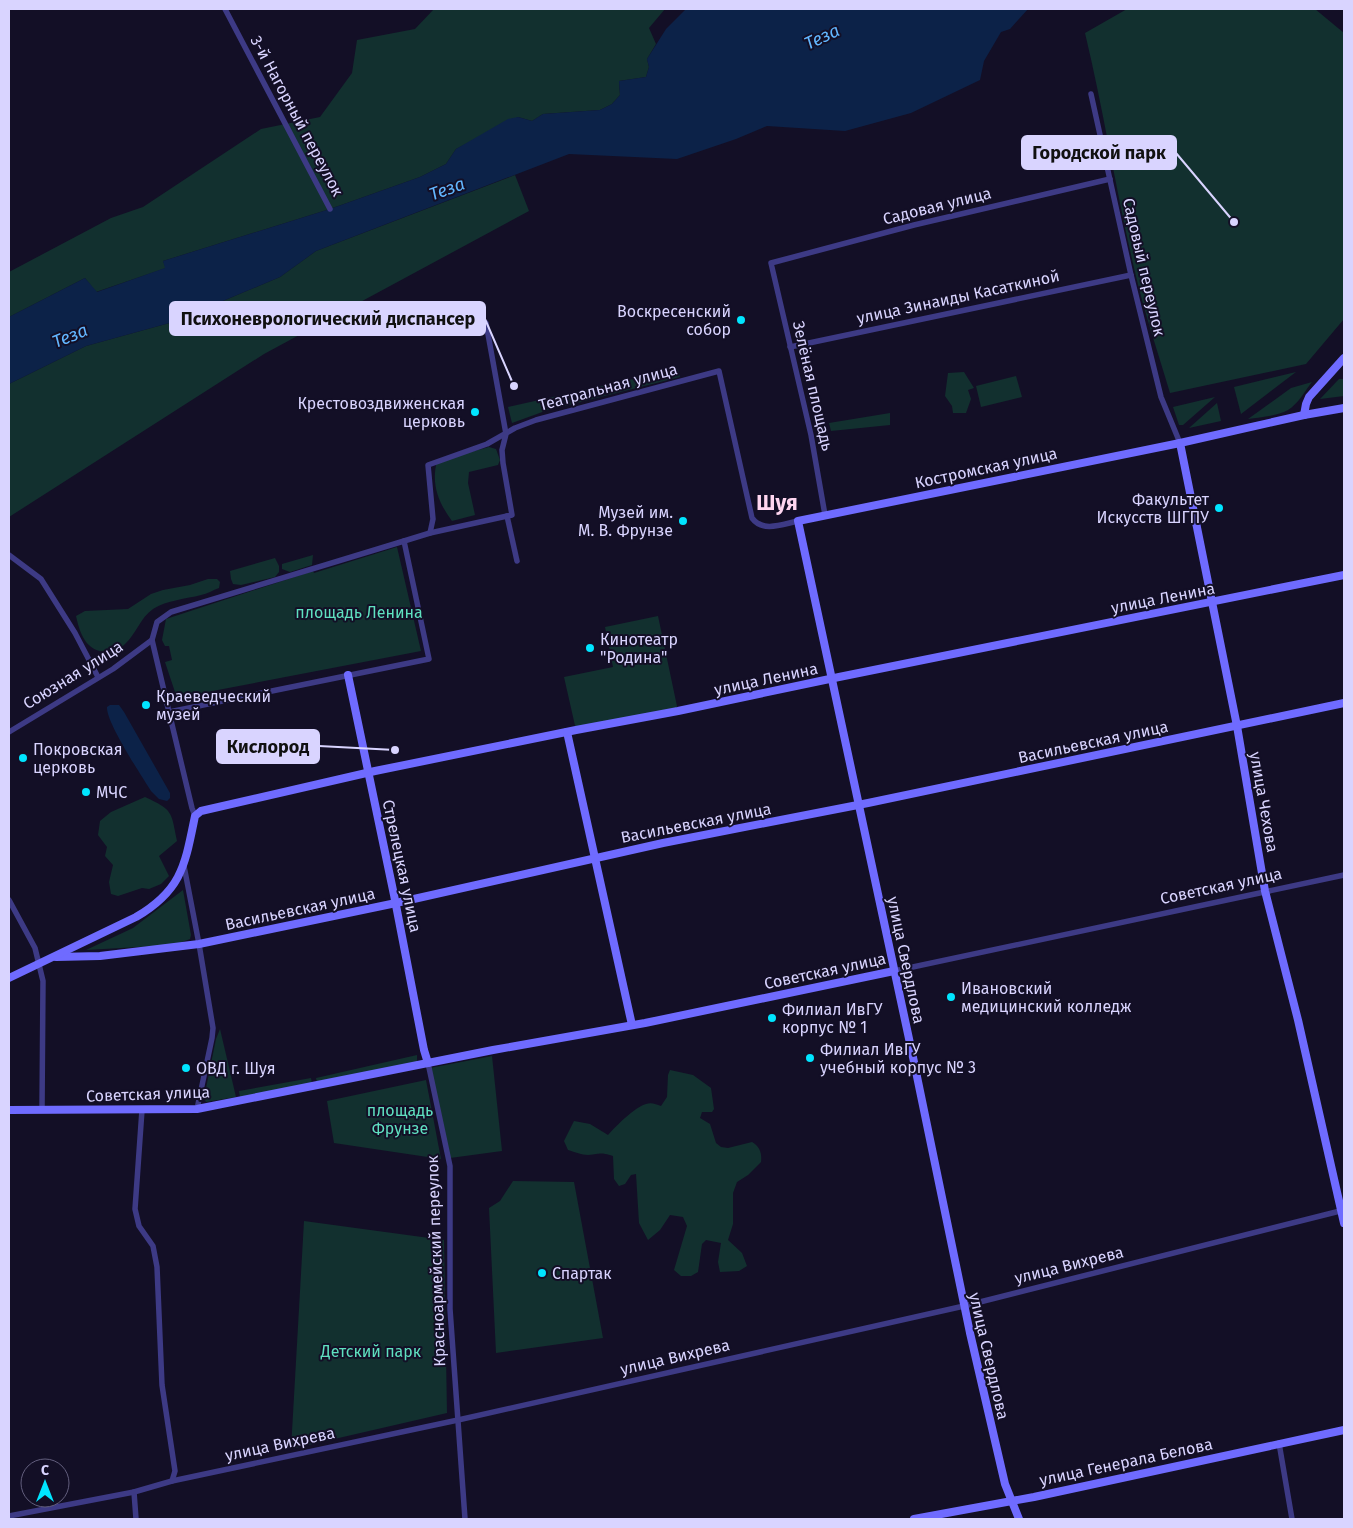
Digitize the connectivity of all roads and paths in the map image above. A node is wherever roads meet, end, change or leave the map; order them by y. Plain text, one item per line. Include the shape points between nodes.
1 (225, 9) edge
2 (1091, 94) dead end
3 (1110, 179) junction
4 (330, 209) dead end
5 (771, 263) joint
6 (1131, 275) junction
7 (486, 323) dead end
8 (790, 346) junction
9 (1344, 358) edge
10 (1344, 408) edge
11 (1304, 415) junction
12 (506, 434) junction
13 (1180, 443) junction
14 (510, 515) junction
15 (825, 515) junction
16 (798, 521) junction
17 (430, 533) junction
18 (404, 540) junction
19 (9, 555) edge
20 (517, 561) dead end
21 (1344, 575) edge
22 (1212, 602) junction
23 (152, 640) junction
24 (348, 675) junction
25 (98, 677) junction
26 (832, 678) junction
27 (1344, 703) edge
28 (169, 712) junction
29 (1237, 726) junction
30 (9, 732) edge
31 (567, 732) junction
32 (368, 773) junction
33 (858, 805) junction
34 (195, 816) junction
35 (594, 858) junction
36 (184, 866) junction
37 (1344, 875) edge
38 (1265, 891) junction
39 (9, 900) edge
40 (396, 903) junction
41 (199, 944) junction
42 (52, 957) junction
43 (39, 963) junction
44 (894, 971) junction
45 (9, 978) edge
46 (632, 1025) junction
47 (428, 1063) junction
48 (196, 1109) junction
49 (9, 1110) edge
50 (42, 1110) junction
51 (142, 1110) junction
52 (1343, 1210) edge
53 (1344, 1223) edge
54 (964, 1306) junction
55 (458, 1420) junction
56 (1344, 1430) edge
57 (1279, 1443) junction
58 (172, 1482) junction
59 (134, 1492) junction
60 (1011, 1501) junction
61 (9, 1516) edge
62 (136, 1519) edge
63 (465, 1519) edge
64 (914, 1519) edge
65 (1019, 1519) edge
66 (1292, 1519) edge

1 - 4 street, 3-й Нагорный переулок
2 - 3 street, Садовый переулок
3 - 5 street, Садовая улица
3 - 6 street, Садовый переулок
5 - 8 street, Зелёная площадь
6 - 8 street, улица Зинаиды Касаткиной
6 - 13 street, Садовый переулок via 1161,398
7 - 12 street
8 - 15 street, Зелёная площадь via 811,435
9 - 11 street via 1309,397
10 - 11 street, Костромская улица
11 - 13 street, Костромская улица
12 - 14 street via 502,450
12 - 16 street, Театральная улица via 536,420 719,371 752,518 757,524 768,527
12 - 17 street, Театральная улица via 428,465 434,519
13 - 15 street, Костромская улица
13 - 22 street, улица Чехова
14 - 17 street
14 - 20 street
15 - 16 street, Костромская улица
16 - 26 street, улица Свердлова
17 - 18 street
18 - 23 street via 171,612 157,622
18 - 24 street via 429,659
19 - 25 street via 41,579
21 - 22 street, улица Ленина
22 - 26 street, улица Ленина
22 - 29 street, улица Чехова
23 - 25 street, Союзная улица
23 - 28 street
24 - 28 street
24 - 32 street, Стрелецкая улица
25 - 30 street, Союзная улица
26 - 31 street, улица Ленина
26 - 33 street, улица Свердлова
27 - 29 street, Васильевская улица
28 - 34 street
29 - 33 street, Васильевская улица
29 - 38 street, улица Чехова
31 - 32 street, улица Ленина
31 - 35 street
32 - 34 street, улица Ленина via 201,811
32 - 40 street, Стрелецкая улица
33 - 35 street, Васильевская улица
33 - 44 street, улица Свердлова
34 - 36 street
35 - 40 street, Васильевская улица
35 - 46 street
36 - 41 street
36 - 42 street via 172,887 151,908
37 - 38 street, Советская улица
38 - 44 street, Советская улица
38 - 52 street, улица Чехова
39 - 43 street via 35,948
40 - 41 street, Васильевская улица
40 - 47 street, Стрелецкая улица
41 - 42 street, Васильевская улица via 100,956
41 - 48 street via 212,1038
42 - 43 street
43 - 45 street
43 - 50 street via 43,981
44 - 46 street, Советская улица
44 - 54 street, улица Свердлова
46 - 47 street, Советская улица
47 - 48 street, Советская улица
47 - 55 street, Красноармейский переулок via 450,1166 450,1309
48 - 51 street, Советская улица
49 - 50 street, Советская улица
50 - 51 street, Советская улица
51 - 58 street via 135,1209 139,1226 153,1246 158,1267 162,1385 174,1471
52 - 53 street, улица Чехова
52 - 54 street, улица Вихрева
54 - 55 street, улица Вихрева
54 - 60 street, улица Свердлова
55 - 58 street, улица Вихрева
55 - 63 street, Красноармейский переулок
56 - 57 street, улица Генерала Белова
57 - 60 street, улица Генерала Белова
57 - 66 street
58 - 59 street, улица Вихрева
59 - 61 street, улица Вихрева
59 - 62 street
60 - 64 street, улица Генерала Белова
60 - 65 street, улица Свердлова

